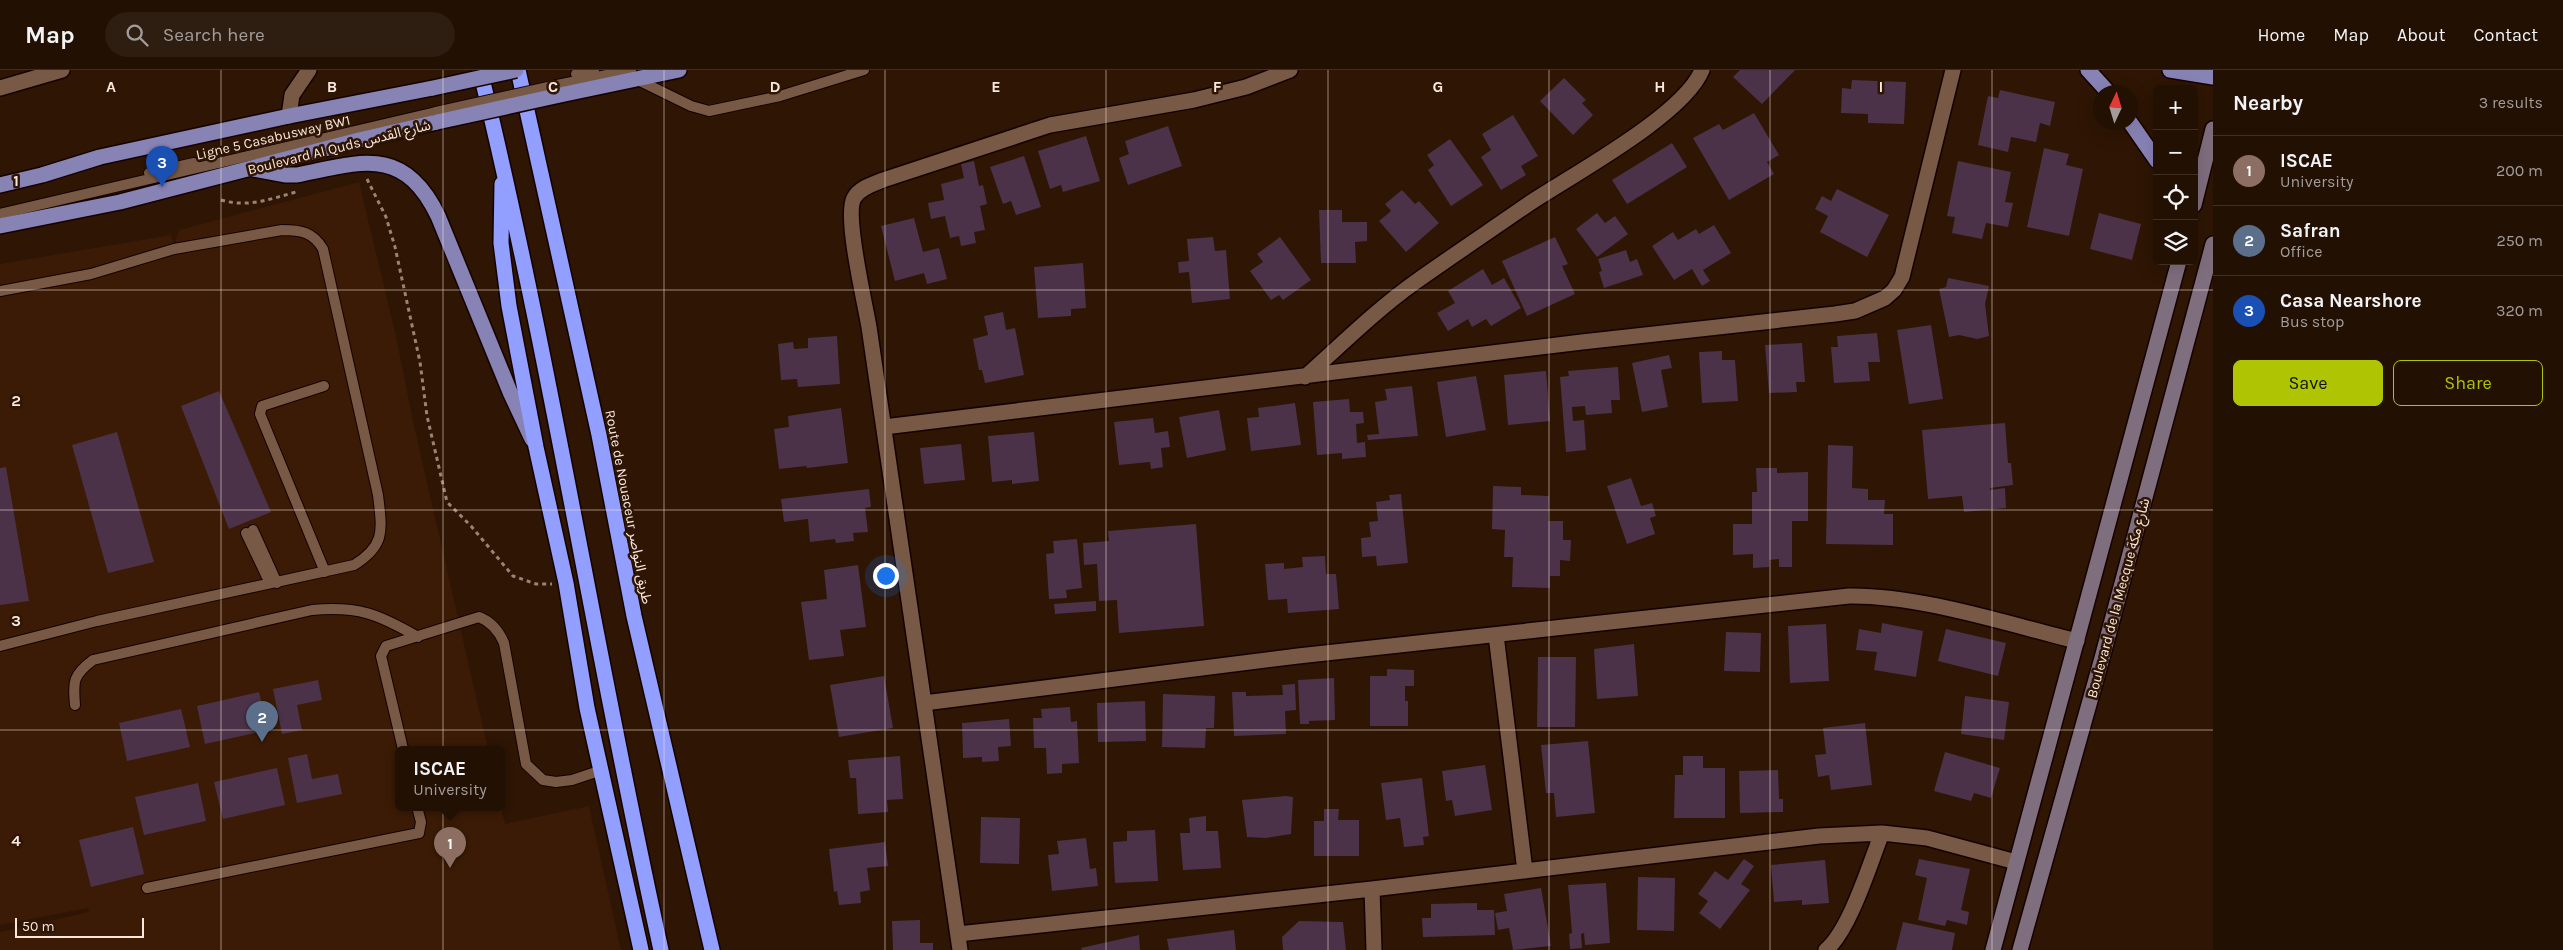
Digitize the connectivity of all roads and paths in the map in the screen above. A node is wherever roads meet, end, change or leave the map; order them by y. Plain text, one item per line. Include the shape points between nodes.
1 (62, 70) edge
2 (309, 70) edge
3 (480, 70) edge
4 (517, 70) edge
5 (594, 70) edge
6 (678, 70) edge
7 (864, 70) edge
8 (1290, 70) edge
9 (1702, 70) edge
10 (1953, 70) edge
11 (2088, 70) edge
12 (2170, 70) edge
13 (634, 75) edge
14 (2213, 77) edge
15 (2102, 85) edge
16 (557, 87) junction
17 (0, 88) edge
18 (436, 113) junction
19 (289, 116) junction
20 (2213, 129) edge
21 (2136, 130) edge
22 (2153, 155) edge
23 (503, 165) junction
24 (253, 169) junction
25 (362, 177) dead end
26 (0, 185) edge
27 (2198, 189) edge
28 (302, 190) dead end
29 (221, 200) dead end
30 (0, 207) edge
31 (0, 214) edge
32 (0, 226) edge
33 (2213, 244) edge
34 (2178, 265) edge
35 (0, 291) edge
36 (1305, 377) junction
37 (324, 386) dead end
38 (884, 427) junction
39 (536, 447) junction
40 (249, 532) dead end
41 (325, 572) junction
42 (566, 583) junction
43 (274, 584) junction
44 (1496, 635) junction
45 (418, 637) junction
46 (2077, 641) junction
47 (0, 646) edge
48 (924, 703) junction
49 (75, 705) dead end
50 (402, 746) edge
51 (602, 770) junction
52 (418, 811) edge
53 (1882, 833) junction
54 (2016, 862) junction
55 (1525, 871) junction
56 (147, 888) dead end
57 (1372, 889) junction
58 (958, 934) junction
59 (641, 950) edge
60 (661, 950) edge
61 (712, 950) edge
62 (960, 950) edge
63 (1374, 950) edge
64 (1826, 950) edge
65 (1993, 950) edge
66 (2020, 950) edge

1 - 17 street
2 - 19 street via 292,95
3 - 23 highway
4 - 19 main road, bridge
4 - 61 highway, Route de Nouaceur طريق النواصر via 599,435 634,616
5 - 16 lane
6 - 13 main road, Boulevard Al Quds شارع القدس
7 - 13 lane via 824,84 717,111 690,106
8 - 38 street via 1246,87 1194,100 1050,125 863,188 853,198 851,213
9 - 36 street via 1684,97 1668,111 1413,284
10 - 36 street via 1902,277 1894,290 1870,306 1802,318
11 - 15 main road
12 - 14 main road
13 - 16 main road, Boulevard Al Quds شارع القدس
16 - 18 main road, Boulevard Al Quds شارع القدس, bridge
18 - 24 main road, Boulevard Al Quds شارع القدس via 359,140
18 - 30 lane, Ligne 5 Casabusway BW1
18 - 31 lane, Ligne 5 Casabusway BW1
19 - 26 main road via 100,156
20 - 27 main road
21 - 22 main road
23 - 39 highway via 500,210 505,276
23 - 60 highway
24 - 32 main road, Boulevard Al Quds شارع القدس via 120,202
24 - 39 main road via 297,175 373,163 402,171 416,181 429,196
25 - 42 path via 371,185 395,247 446,502 513,576 536,584
28 - 29 path via 248,204
33 - 66 main road, Boulevard de la Mecque شارع مكة
34 - 46 main road, Boulevard de la Mecque شارع مكة
35 - 41 lane via 90,274 174,249 282,230 298,230 317,238 323,249 346,342 381,521 378,542 371,555 354,566
36 - 38 street
37 - 41 lane via 262,406 260,414
38 - 48 street
39 - 42 highway
40 - 43 lane
41 - 43 lane
42 - 51 highway
43 - 47 lane via 97,621
44 - 46 street via 1869,596 1891,598
44 - 48 street via 1298,656
44 - 55 street
45 - 49 lane via 386,619 362,612 340,608 312,610 93,660 79,670 73,685
45 - 50 lane via 386,646 381,656
45 - 51 lane via 479,617 487,620 500,632 504,643 526,764 543,780 556,782
46 - 54 main road, Boulevard de la Mecque شارع مكة
48 - 58 street
51 - 59 highway
52 - 56 lane via 419,832
53 - 54 street via 1927,838
53 - 55 street via 1819,836
53 - 64 street via 1848,917 1835,943
54 - 65 main road, Boulevard de la Mecque شارع مكة
55 - 57 street
57 - 58 street
57 - 63 street
58 - 62 street

